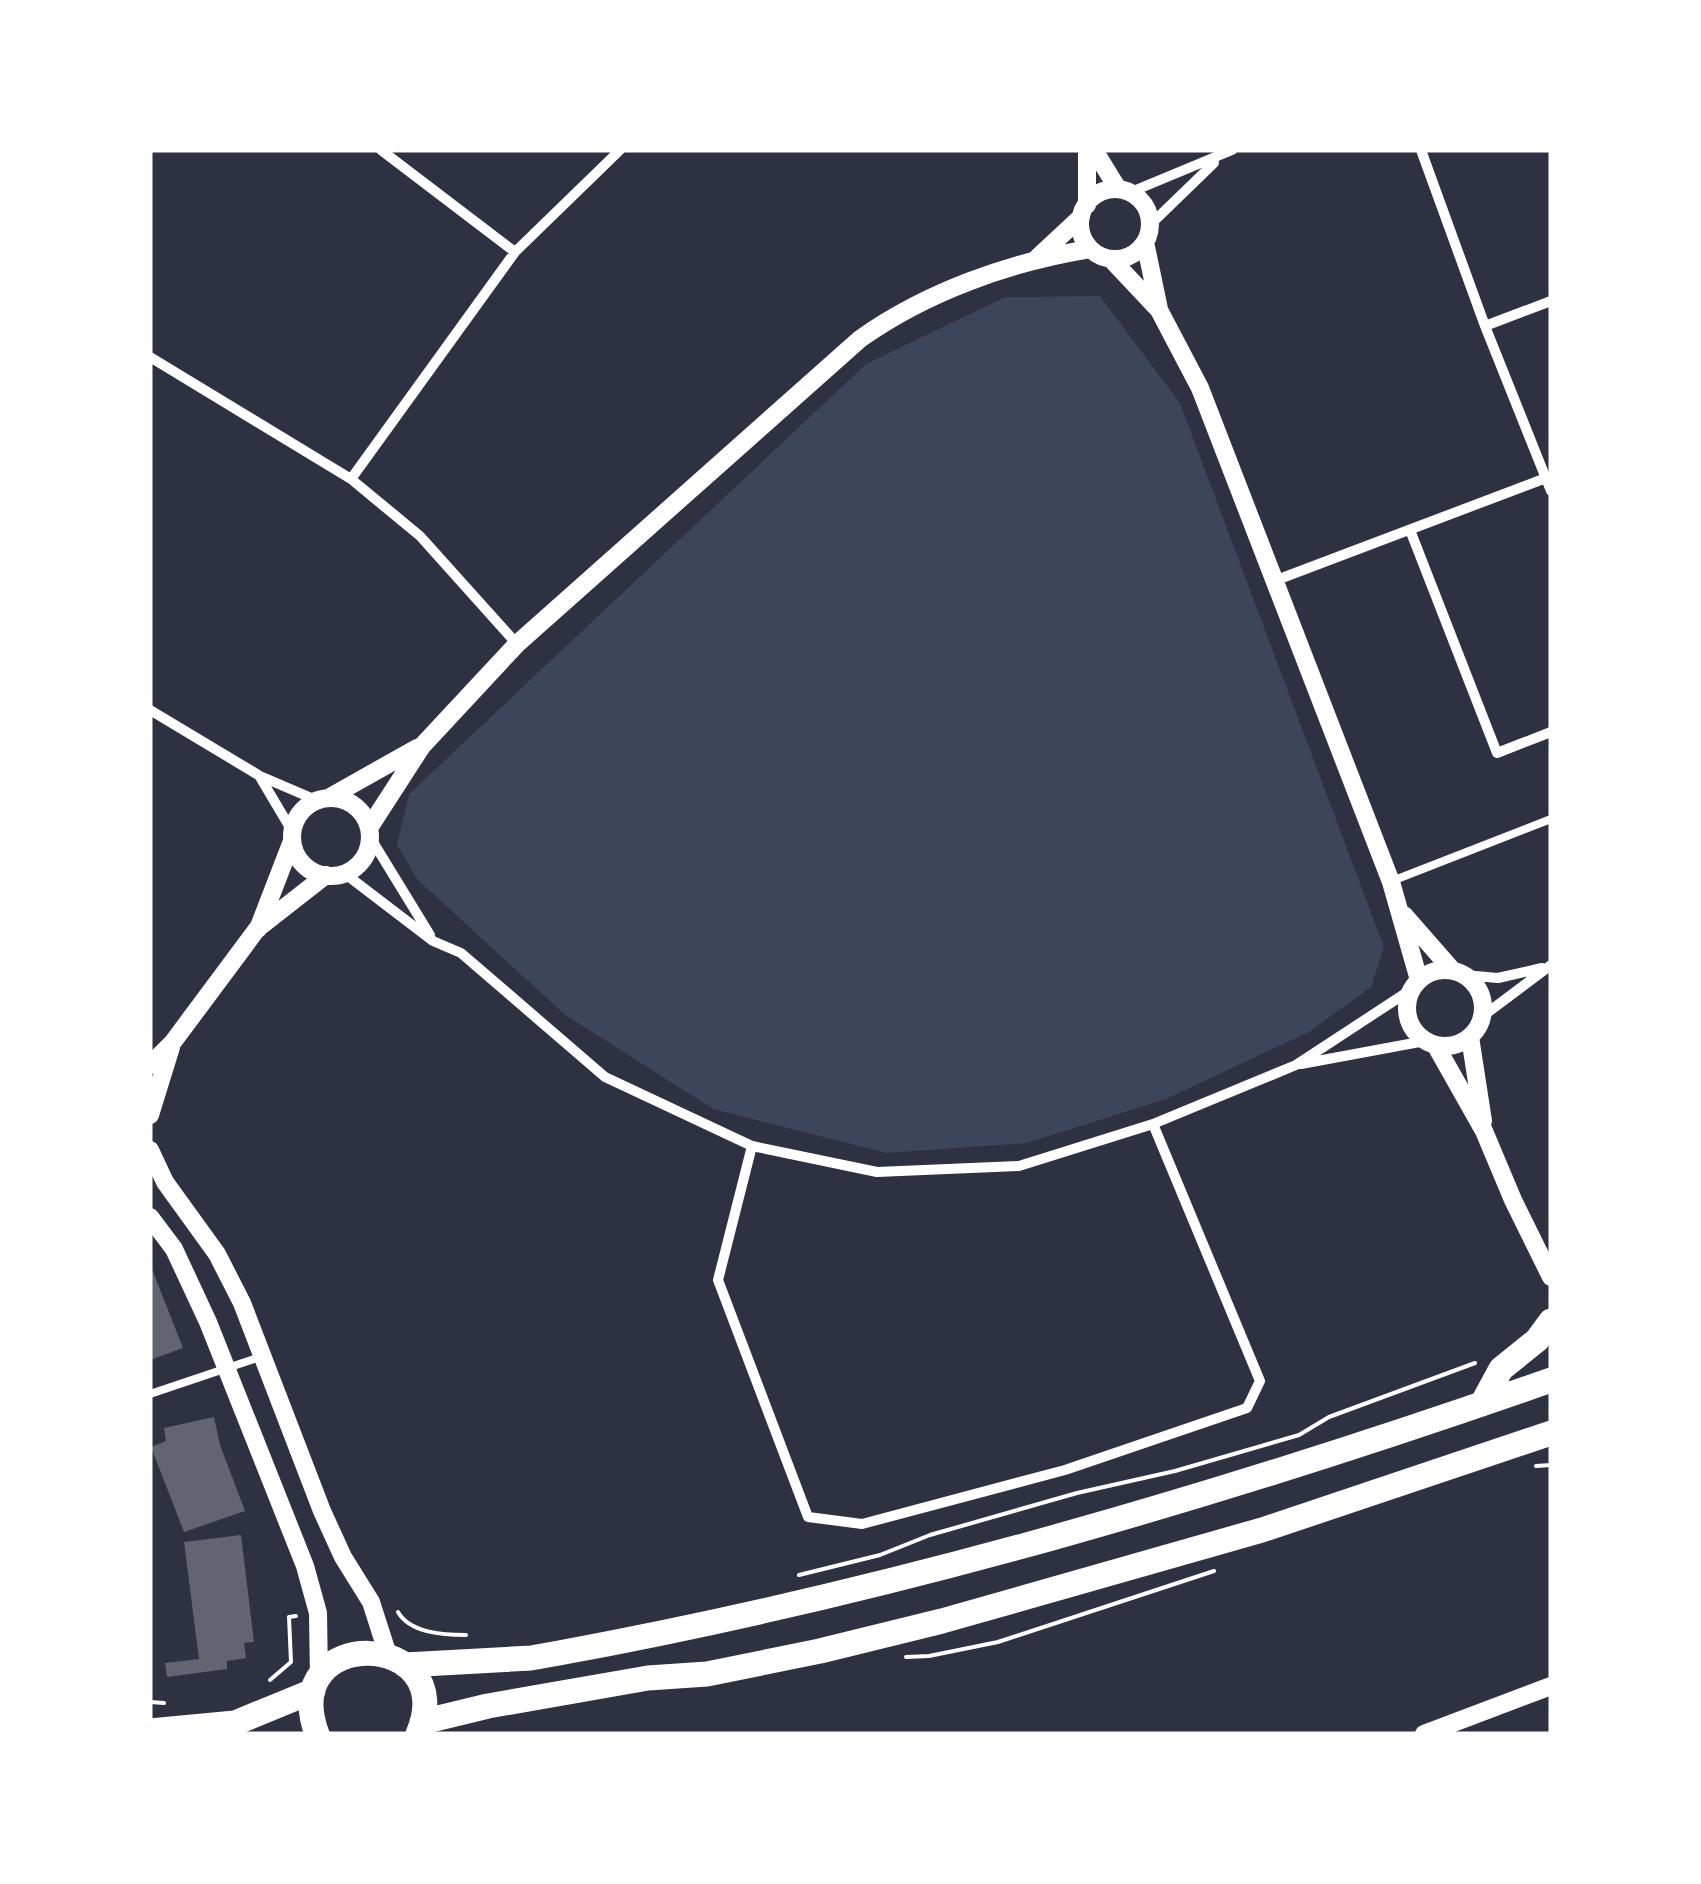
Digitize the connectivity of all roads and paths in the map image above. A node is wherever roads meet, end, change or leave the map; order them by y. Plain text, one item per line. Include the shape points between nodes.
1 (381, 150) edge
2 (620, 150) edge
3 (1087, 150) edge
4 (1094, 150) edge
5 (1232, 150) edge
6 (1421, 150) edge
7 (1218, 158) junction
8 (1124, 191) junction
9 (1084, 211) junction
10 (1148, 233) junction
11 (1090, 250) junction
12 (515, 252) junction
13 (1038, 258) junction
14 (1112, 259) junction
15 (1551, 300) edge
16 (1159, 310) junction
17 (1485, 326) junction
18 (150, 357) edge
19 (1546, 478) junction
20 (351, 479) junction
21 (1551, 491) edge
22 (1410, 530) junction
23 (1274, 581) junction
24 (516, 644) junction
25 (150, 710) edge
26 (1551, 732) edge
27 (422, 746) junction
28 (260, 776) junction
29 (323, 798) junction
30 (1551, 818) edge
31 (370, 833) junction
32 (292, 836) junction
33 (335, 874) junction
34 (1391, 882) junction
35 (1400, 911) junction
36 (258, 929) junction
37 (433, 940) junction
38 (1550, 966) edge
39 (1459, 973) junction
40 (1416, 985) junction
41 (1482, 1016) junction
42 (1470, 1037) junction
43 (173, 1042) junction
44 (1431, 1044) junction
45 (150, 1064) edge
46 (1296, 1065) junction
47 (150, 1114) edge
48 (1152, 1124) junction
49 (1484, 1131) junction
50 (752, 1146) junction
51 (150, 1150) edge
52 (150, 1217) edge
53 (1551, 1276) edge
54 (1551, 1322) edge
55 (264, 1356) junction
56 (1488, 1358) dead end
57 (225, 1368) junction
58 (1551, 1380) edge
59 (150, 1394) edge
60 (1482, 1404) junction
61 (1551, 1433) edge
62 (784, 1579) dead end
63 (396, 1608) dead end
64 (289, 1617) dead end
65 (477, 1635) dead end
66 (397, 1660) junction
67 (316, 1684) junction
68 (260, 1686) dead end
69 (1551, 1686) edge
70 (150, 1702) edge
71 (172, 1703) dead end
72 (420, 1730) edge
73 (150, 1731) edge
74 (318, 1734) edge
75 (1424, 1734) edge

1 - 12 street
2 - 12 street
3 - 9 street
4 - 8 street
5 - 7 street
6 - 17 street
7 - 8 street
7 - 10 street
8 - 9 street via 1104,190
8 - 10 street via 1149,211
9 - 11 street via 1082,237
9 - 13 street
10 - 14 street via 1131,257
10 - 16 street
11 - 13 street
11 - 14 street
12 - 20 street
13 - 24 street via 910,306 860,338
14 - 16 street
15 - 17 street
16 - 23 street via 1200,388
17 - 19 street
18 - 20 street
19 - 21 street
19 - 22 street
20 - 24 street via 420,536
22 - 23 street
22 - 26 street via 1498,753
23 - 34 street
24 - 27 street
25 - 28 street
27 - 29 street
27 - 31 street
28 - 29 street
28 - 32 street
29 - 31 street via 356,806
29 - 32 street via 304,807
30 - 34 lane
31 - 33 street via 363,860
31 - 37 street
32 - 33 street via 304,866
32 - 36 street
33 - 36 street
33 - 37 street
34 - 35 street
35 - 39 street
35 - 40 street
36 - 43 street
37 - 50 street via 461,953 606,1077
38 - 39 street via 1498,978
38 - 41 street
39 - 40 street via 1441,970
39 - 41 street via 1480,992
40 - 44 street via 1406,1012
40 - 46 street
41 - 42 street
42 - 44 street via 1448,1047
42 - 49 street
43 - 45 street
43 - 47 street
44 - 46 street
44 - 49 street
46 - 48 street
48 - 50 street via 1019,1166 878,1172
48 - 50 street via 1260,1381 1248,1408 1065,1470 862,1524 808,1517 718,1280
49 - 53 street
51 - 55 street via 216,1254
52 - 57 street via 174,1249
54 - 60 highway via 1500,1369
55 - 57 lane
55 - 66 street via 322,1512
56 - 62 path via 1298,1434
57 - 59 lane
57 - 67 street via 305,1566 318,1612
58 - 60 highway
60 - 66 highway via 1115,1520 768,1610 531,1658
61 - 72 highway via 1262,1530 942,1621 706,1674 488,1706
63 - 65 path via 402,1620 419,1628
64 - 68 path via 291,1662
66 - 67 highway via 350,1654
66 - 72 highway via 422,1691
67 - 73 highway via 235,1723
67 - 74 highway via 310,1705
69 - 75 street
70 - 71 path

